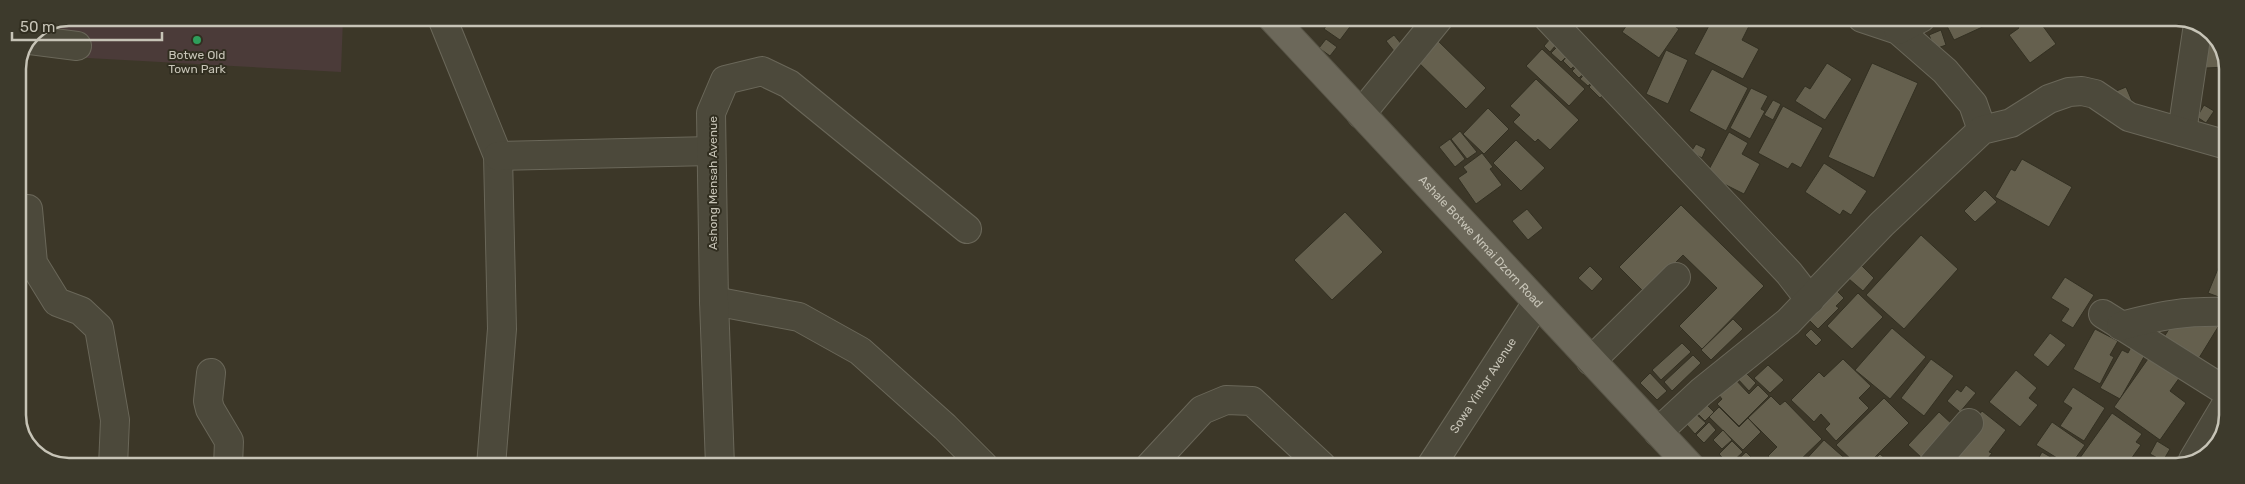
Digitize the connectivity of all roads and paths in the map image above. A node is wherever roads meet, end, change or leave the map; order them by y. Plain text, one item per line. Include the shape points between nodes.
1 (445, 26) edge
2 (1285, 26) edge
3 (1432, 26) edge
4 (1556, 26) edge
5 (1911, 26) edge
6 (2197, 32) edge
7 (37, 41) edge
8 (77, 46) dead end
9 (1361, 114) junction
10 (1982, 130) junction
11 (2182, 132) junction
12 (2219, 143) edge
13 (711, 151) junction
14 (498, 156) junction
15 (28, 209) dead end
16 (967, 229) dead end
17 (1676, 277) dead end
18 (1810, 300) junction
19 (714, 301) junction
20 (1536, 304) junction
21 (2219, 312) edge
22 (1590, 361) junction
23 (211, 373) dead end
24 (2219, 387) edge
25 (2219, 417) edge
26 (1969, 423) dead end
27 (1658, 432) junction
28 (2198, 451) edge
29 (113, 458) edge
30 (228, 458) edge
31 (492, 458) edge
32 (720, 458) edge
33 (976, 458) edge
34 (1157, 458) edge
35 (1313, 458) edge
36 (1436, 458) edge
37 (1682, 458) edge
38 (1939, 458) edge

1 - 14 street
2 - 9 main road, Ashale Botwe Nmai Dzorn Road
3 - 9 street
4 - 18 street
5 - 10 street via 1973,104
6 - 11 street
7 - 8 street
9 - 20 main road, Ashale Botwe Nmai Dzorn Road
10 - 11 street via 2011,123 2049,99 2082,91 2095,94 2130,117
10 - 18 street via 1882,224
11 - 12 street
13 - 14 street
13 - 16 street, Ashong Mensah Avenue via 711,113 725,80 762,71 789,84
13 - 19 street, Ashong Mensah Avenue
14 - 31 street via 502,329
15 - 29 street via 33,263 57,302 81,311 99,328 115,420
17 - 22 street
18 - 27 street
19 - 32 street, Ashong Mensah Avenue
19 - 33 street via 799,317 860,351
20 - 22 main road, Ashale Botwe Nmai Dzorn Road
20 - 36 street, Sowa Yintor Avenue
21 - 24 street via 2190,311 2112,320
22 - 27 main road, Ashale Botwe Nmai Dzorn Road
23 - 30 street via 208,401 229,441
25 - 28 street
26 - 38 street
27 - 37 main road, Ashale Botwe Nmai Dzorn Road
34 - 35 street via 1202,410 1226,400 1252,401

